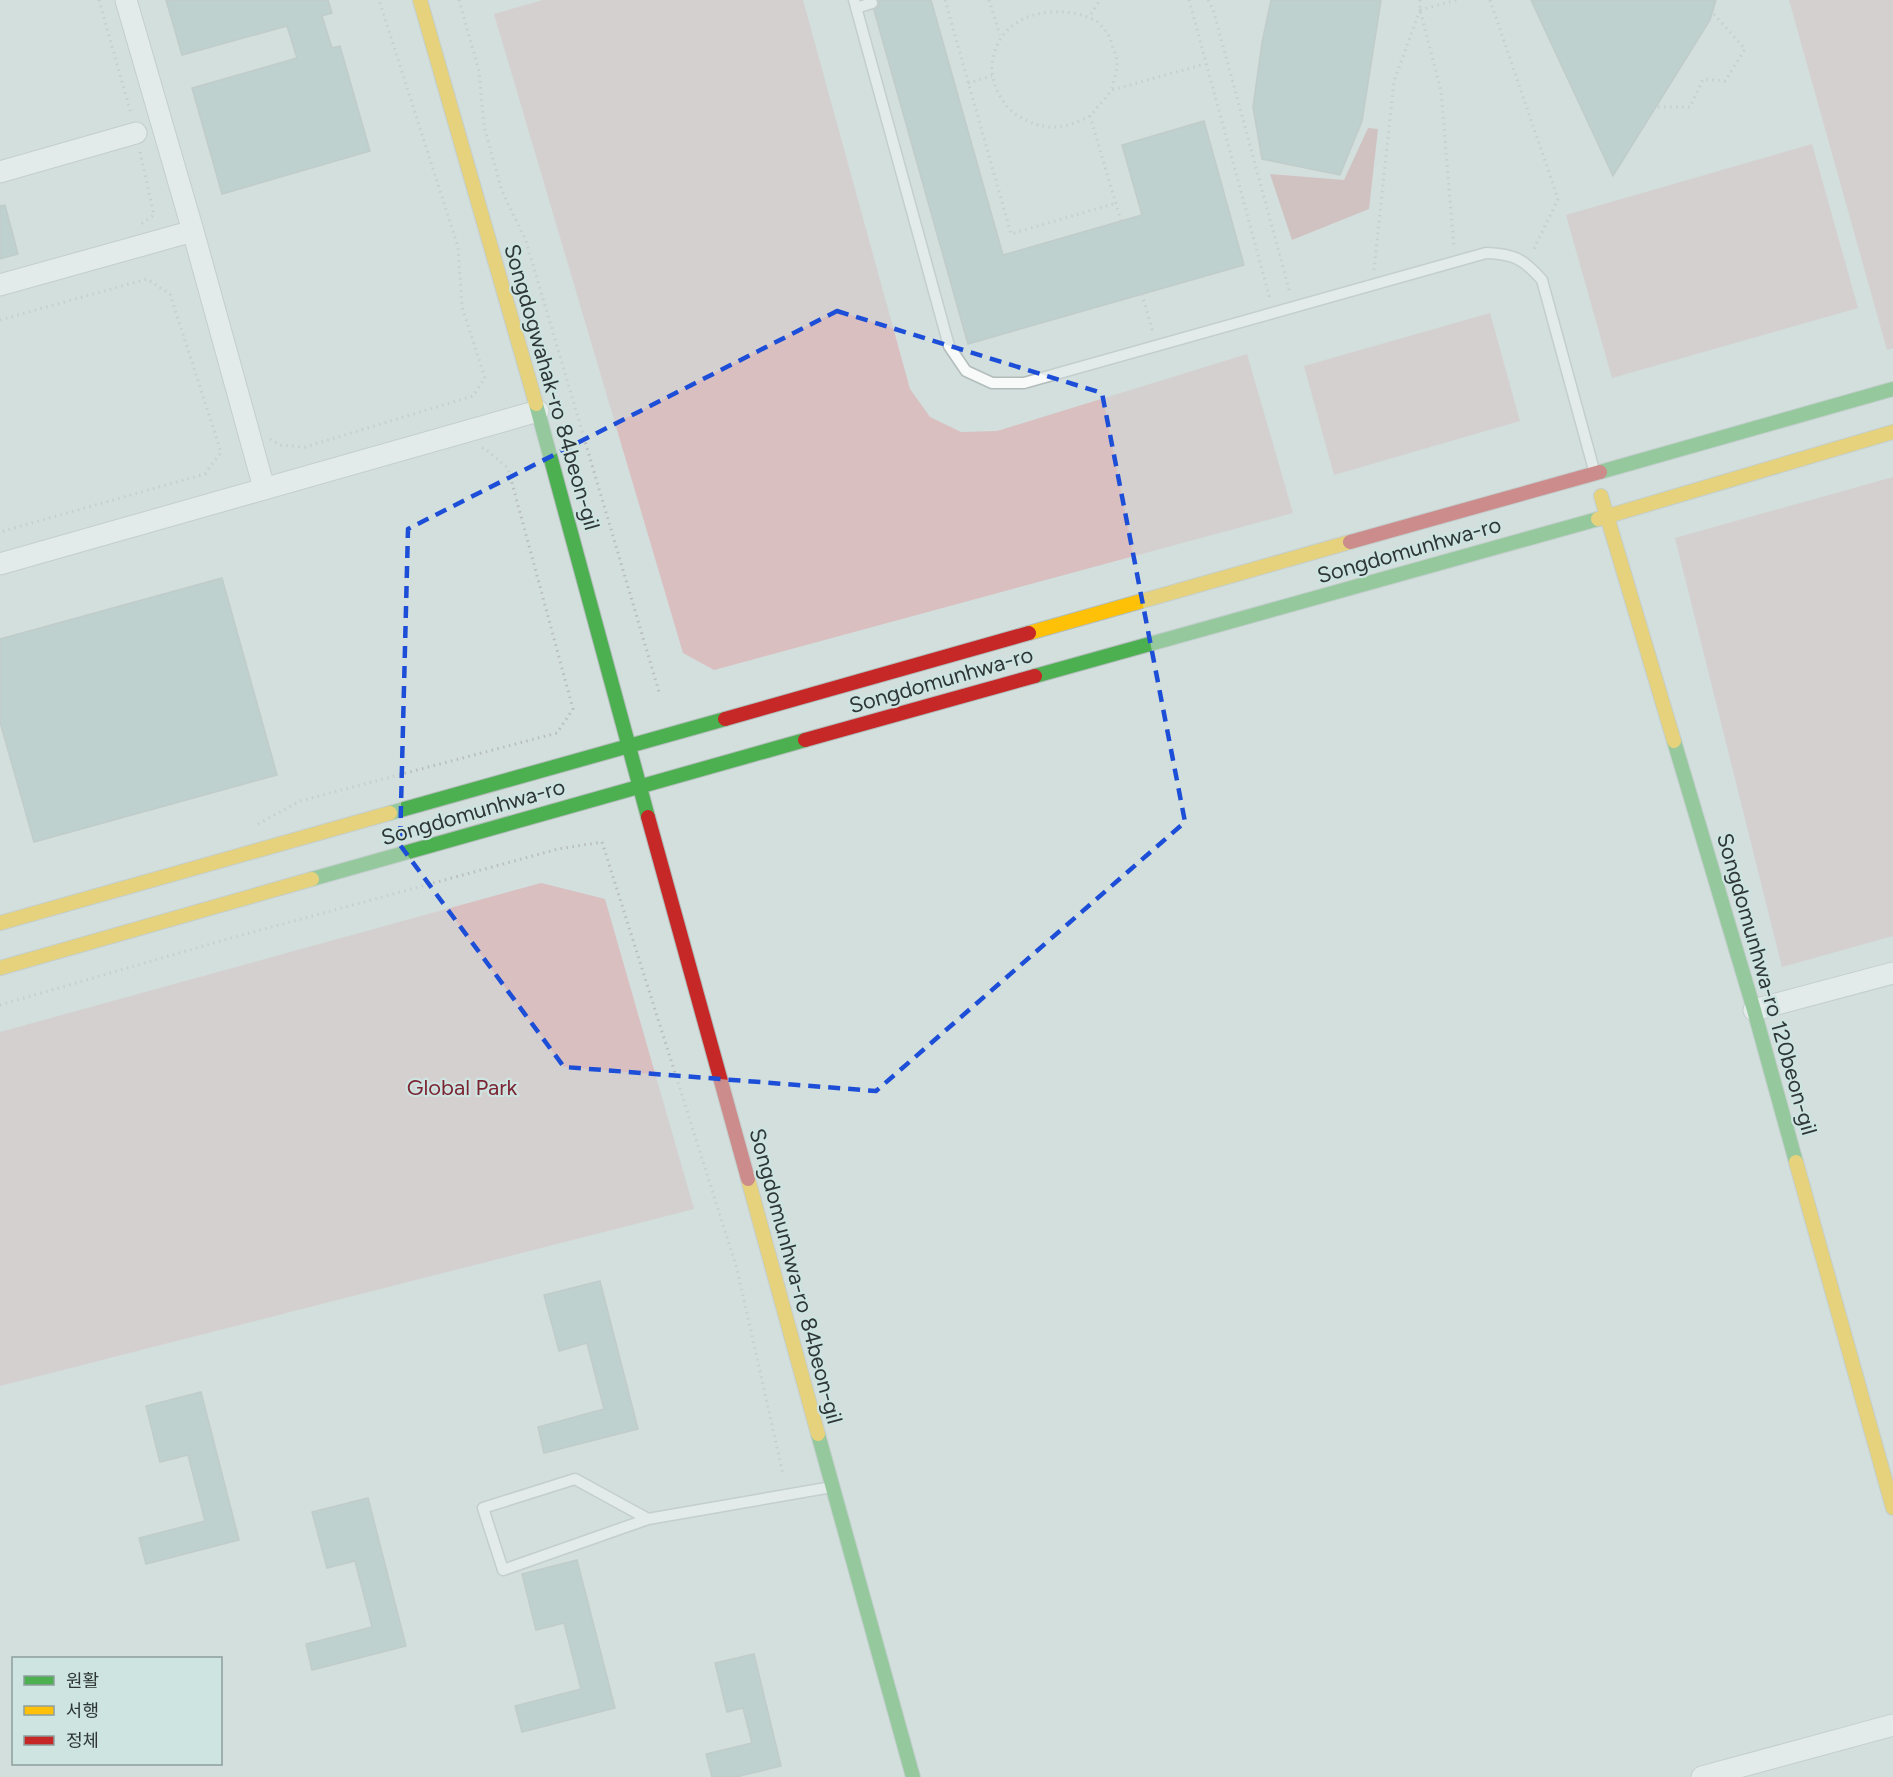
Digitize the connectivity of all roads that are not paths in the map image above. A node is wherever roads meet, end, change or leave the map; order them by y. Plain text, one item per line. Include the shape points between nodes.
1 (126, 0) edge
2 (420, 0) edge
3 (872, 3) dead end
4 (855, 4) edge
5 (136, 133) road end
6 (0, 172) edge
7 (193, 231) junction
8 (0, 285) edge
9 (1893, 389) edge
10 (538, 411) junction
11 (1893, 432) edge
12 (1595, 473) junction
13 (264, 488) junction
14 (1607, 516) junction
15 (0, 564) edge
16 (628, 747) junction
17 (639, 786) junction
18 (0, 923) edge
19 (0, 968) edge
20 (1893, 973) edge
21 (1754, 1010) junction
22 (832, 1487) junction
23 (1893, 1508) edge
24 (648, 1519) junction
25 (1893, 1725) edge
26 (913, 1777) edge
27 (1702, 1777) edge

1 - 7 street
2 - 10 street, Songdogwahak-ro 84beon-gil
3 - 4 lane
4 - 12 lane via 949,346 966,371 992,382 1024,383 1455,261 1486,253 1506,254 1527,263 1542,280
5 - 6 street
7 - 8 street
7 - 13 street
9 - 12 street, Songdomunhwa-ro
10 - 13 street
10 - 16 street, Songdogwahak-ro 84beon-gil
11 - 14 street, Songdomunhwa-ro
12 - 14 street, Songdomunhwa-ro 120beon-gil
12 - 16 street, Songdomunhwa-ro
13 - 15 street
14 - 17 street, Songdomunhwa-ro
14 - 21 street, Songdomunhwa-ro 120beon-gil
16 - 17 street, Songdogwahak-ro 84beon-gil
16 - 18 street, Songdomunhwa-ro
17 - 19 street, Songdomunhwa-ro
17 - 22 street, Songdomunhwa-ro 84beon-gil
20 - 21 street
21 - 23 street, Songdomunhwa-ro 120beon-gil
22 - 24 lane
22 - 26 street, Songdomunhwa-ro 84beon-gil
24 - 24 lane via 575,1479 483,1509 502,1570
25 - 27 street

